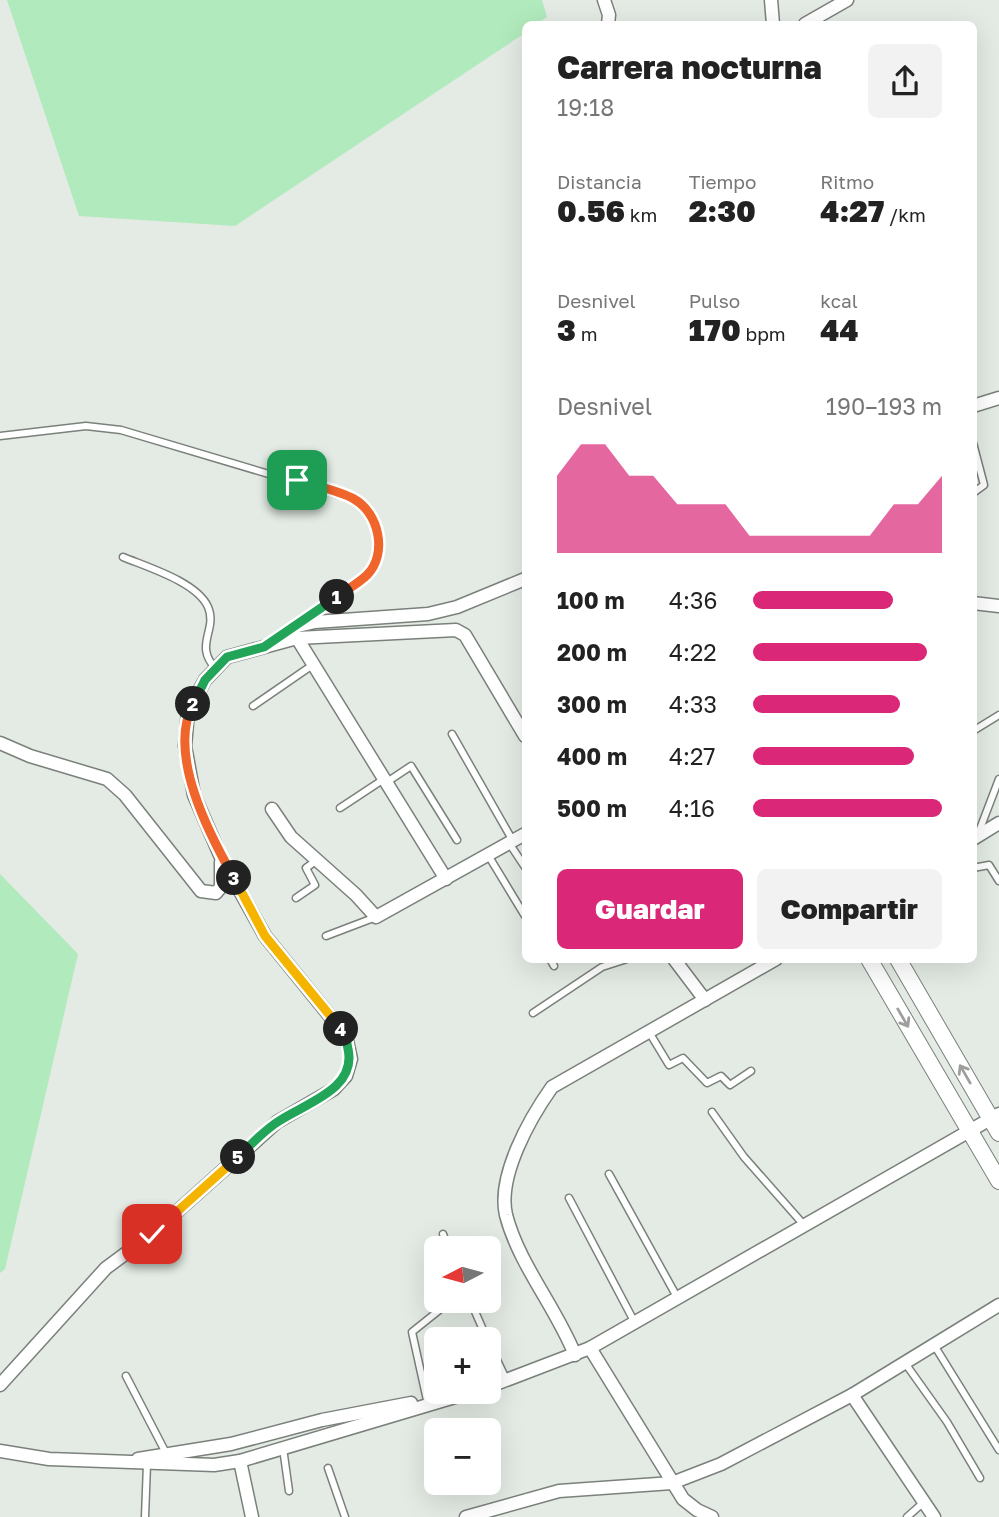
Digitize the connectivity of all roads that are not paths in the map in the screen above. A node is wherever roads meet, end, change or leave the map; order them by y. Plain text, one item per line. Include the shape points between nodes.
1 (604, 0) edge
2 (771, 0) edge
3 (847, 0) edge
4 (608, 21) edge
5 (773, 21) edge
6 (810, 21) edge
7 (999, 398) edge
8 (977, 405) edge
9 (0, 436) edge
10 (977, 458) edge
11 (977, 491) edge
12 (123, 557) dead end
13 (522, 580) edge
14 (977, 603) edge
15 (999, 606) edge
16 (298, 632) junction
17 (314, 664) junction
18 (216, 669) junction
19 (253, 706) dead end
20 (999, 715) edge
21 (977, 728) edge
22 (522, 731) edge
23 (452, 734) dead end
24 (0, 743) edge
25 (999, 779) edge
26 (386, 780) junction
27 (341, 808) dead end
28 (272, 809) dead end
29 (999, 823) edge
30 (977, 828) edge
31 (977, 834) edge
32 (522, 836) edge
33 (457, 840) dead end
34 (511, 842) junction
35 (220, 855) junction
36 (488, 855) junction
37 (317, 860) junction
38 (522, 862) edge
39 (977, 867) edge
40 (446, 879) junction
41 (999, 881) edge
42 (296, 898) dead end
43 (522, 911) edge
44 (376, 917) junction
45 (326, 936) dead end
46 (552, 963) edge
47 (614, 963) edge
48 (677, 963) edge
49 (769, 963) edge
50 (871, 963) edge
51 (900, 963) edge
52 (554, 966) dead end
53 (705, 1000) junction
54 (533, 1013) dead end
55 (649, 1032) junction
56 (751, 1070) dead end
57 (712, 1112) dead end
58 (996, 1122) edge
59 (970, 1131) junction
60 (609, 1174) dead end
61 (999, 1181) edge
62 (569, 1198) dead end
63 (806, 1227) junction
64 (677, 1297) junction
65 (999, 1305) edge
66 (436, 1313) edge
67 (635, 1323) junction
68 (934, 1345) junction
69 (590, 1348) junction
70 (575, 1355) junction
71 (905, 1363) junction
72 (501, 1368) edge
73 (126, 1376) dead end
74 (507, 1381) junction
75 (501, 1383) edge
76 (0, 1385) edge
77 (424, 1387) edge
78 (852, 1395) junction
79 (424, 1402) edge
80 (433, 1404) edge
81 (284, 1448) junction
82 (999, 1450) edge
83 (0, 1451) edge
84 (169, 1459) junction
85 (240, 1461) junction
86 (120, 1463) junction
87 (147, 1464) junction
88 (328, 1468) dead end
89 (980, 1478) dead end
90 (672, 1483) junction
91 (289, 1491) dead end
92 (924, 1502) junction
93 (145, 1517) edge
94 (252, 1517) edge
95 (345, 1517) edge
96 (466, 1517) edge
97 (712, 1517) edge
98 (907, 1517) edge
99 (934, 1517) edge

1 - 4 street
2 - 5 street
3 - 6 street
7 - 8 street
9 - 16 lane via 86,426 121,430 356,500 377,530 376,562 368,574
10 - 11 lane via 984,485
12 - 18 lane via 185,584 207,603 210,621 205,651
13 - 16 street via 428,614 314,622
14 - 15 street
16 - 17 street
16 - 18 street via 227,657
16 - 22 street via 456,630 472,645
17 - 19 lane
17 - 26 street
18 - 35 street via 188,712 184,746 194,794
20 - 21 lane
23 - 34 lane
24 - 35 street via 30,757 107,779 125,795 201,891 216,893 221,887
25 - 30 lane
26 - 27 lane
26 - 33 lane via 411,766
26 - 40 street
28 - 37 street via 290,837
29 - 31 street
32 - 34 street
34 - 36 street
34 - 38 lane
35 - 76 street via 265,936 346,1036 351,1059 346,1076 334,1089 277,1122 152,1234 106,1268
36 - 40 street
36 - 43 lane
37 - 42 lane via 306,868 315,885
37 - 44 street
39 - 41 lane via 989,865
40 - 44 street
44 - 45 lane
46 - 52 lane
47 - 54 lane
48 - 53 street
49 - 53 street
50 -> 59 street
58 -> 51 street
53 - 55 street
55 - 56 lane via 669,1065 683,1058 707,1083 721,1076 730,1085
55 - 70 street via 552,1087 531,1117 505,1185 506,1214 520,1250
57 - 63 lane via 749,1163
58 - 59 street
59 - 61 street
59 - 63 street
60 - 64 lane
62 - 67 lane
63 - 64 street
64 - 67 street
65 - 68 street
66 - 77 lane via 412,1332
67 - 69 street
68 - 71 street
68 - 82 lane
69 - 70 street
69 - 90 street
70 - 74 street
71 - 78 street
71 - 89 lane
72 - 74 lane
73 - 84 lane
74 - 75 street
78 - 90 street via 720,1464
78 - 92 street
79 - 84 street via 322,1420
80 - 81 street
81 - 85 street
81 - 91 lane
83 - 86 street
84 - 85 street via 214,1465
84 - 86 street
84 - 87 street
85 - 94 street
86 - 87 street
87 - 93 lane
88 - 95 lane
90 - 96 street via 559,1491
90 - 97 street via 683,1499
92 - 98 lane
92 - 99 street

